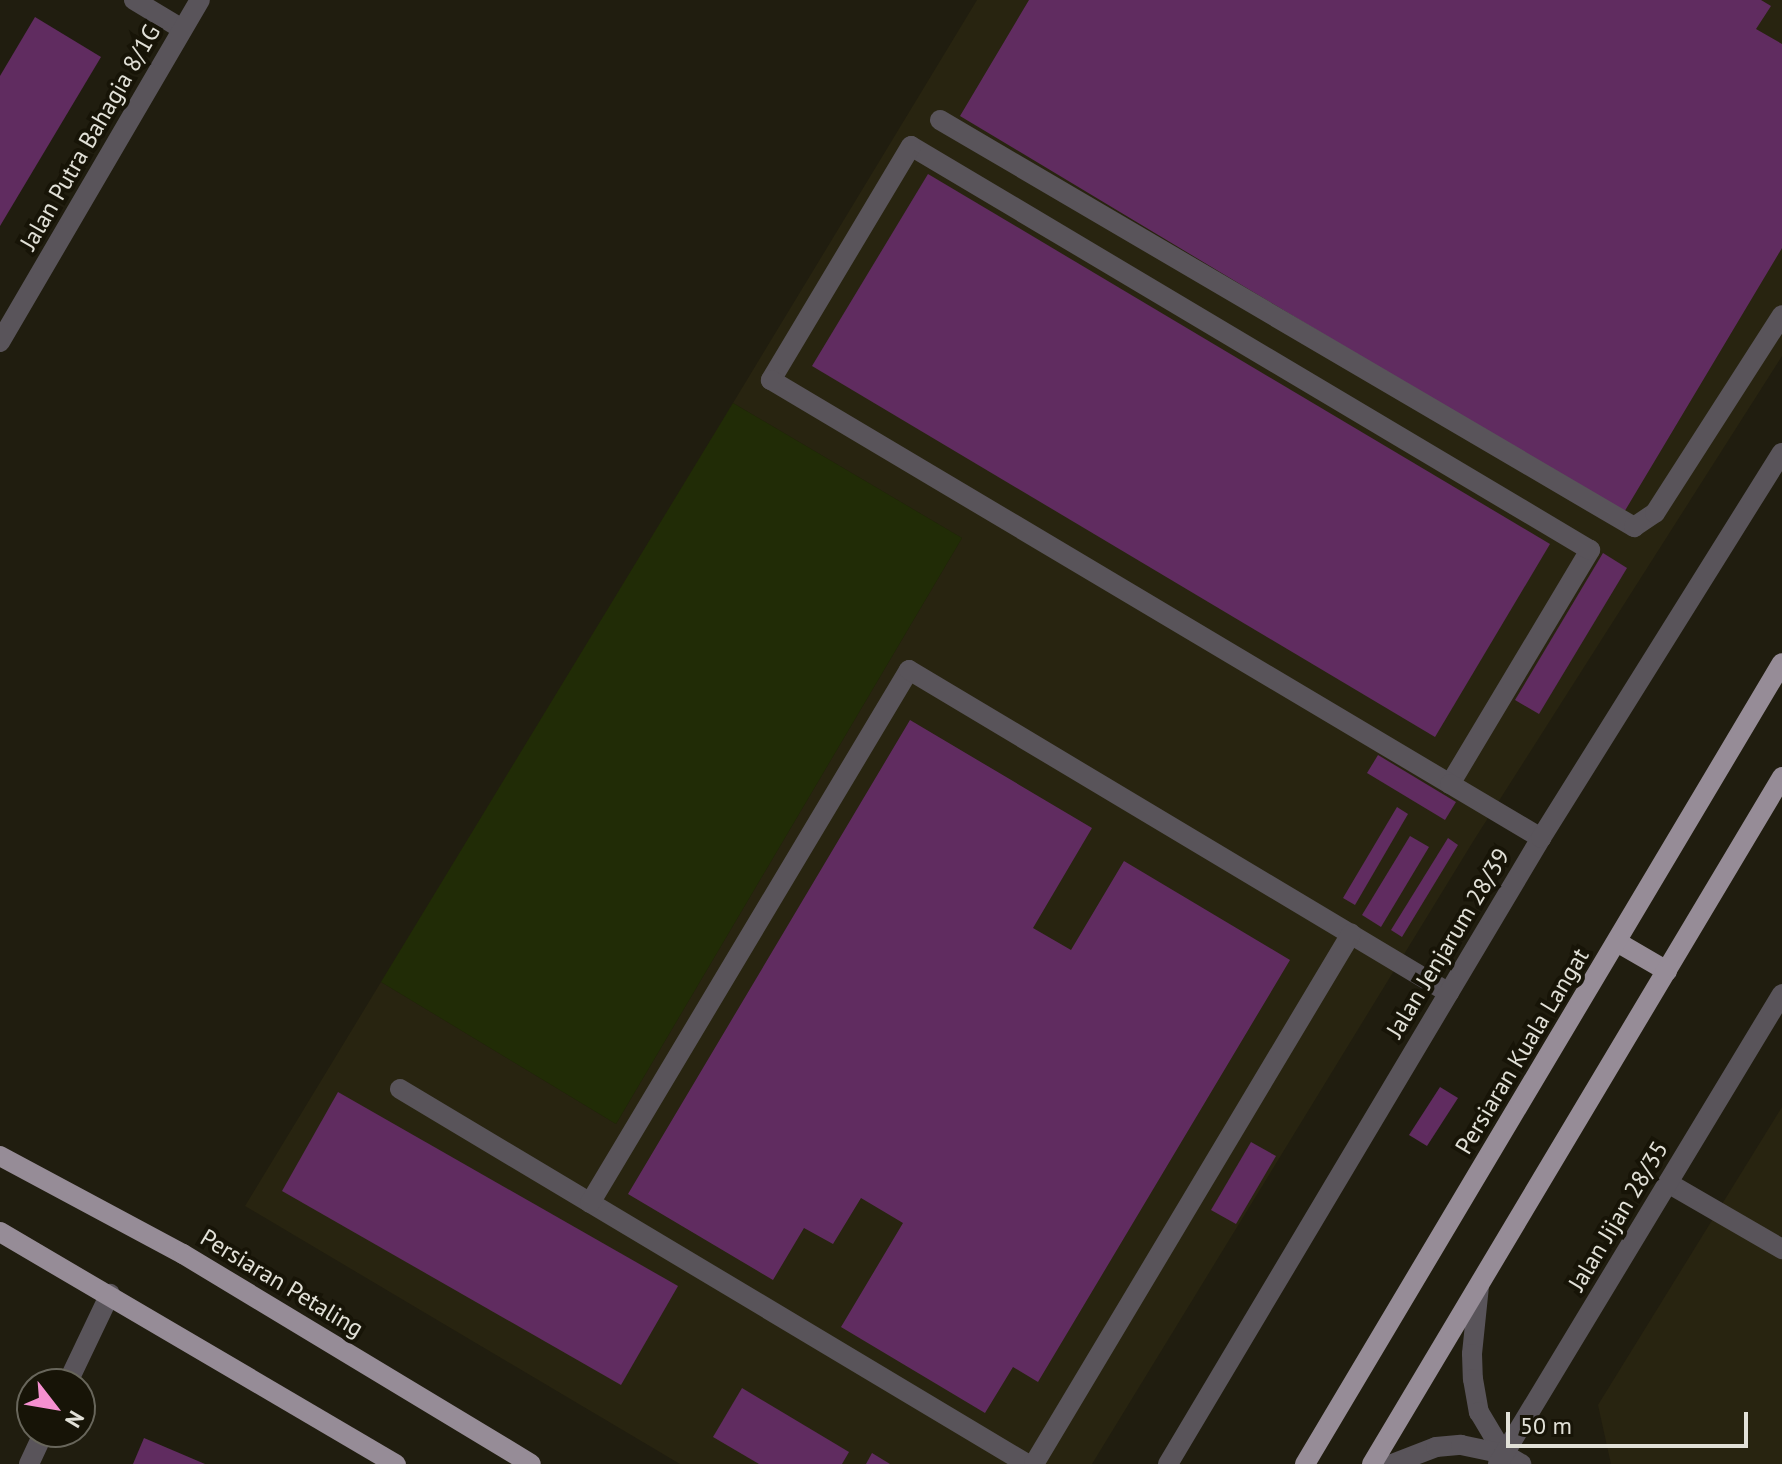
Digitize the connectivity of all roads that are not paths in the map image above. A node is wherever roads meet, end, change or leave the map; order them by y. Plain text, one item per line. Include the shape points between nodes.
1 (134, 0) edge
2 (200, 0) edge
3 (182, 29) junction
4 (940, 120) dead end
5 (1782, 315) edge
6 (1, 339) edge
7 (1782, 453) edge
8 (1782, 663) edge
9 (1782, 777) edge
10 (1450, 784) junction
11 (1541, 838) junction
12 (1351, 934) junction
13 (1617, 942) junction
14 (1667, 971) junction
15 (1449, 993) junction
16 (1782, 994) edge
17 (400, 1089) dead end
18 (0, 1156) edge
19 (1668, 1183) junction
20 (590, 1203) junction
21 (0, 1232) edge
22 (1782, 1249) edge
23 (1479, 1285) junction
24 (110, 1294) junction
25 (75, 1368) edge
26 (1508, 1461) edge
27 (396, 1464) edge
28 (531, 1464) edge
29 (1027, 1464) edge
30 (1034, 1464) edge
31 (1168, 1464) edge
32 (1305, 1464) edge
33 (1372, 1464) edge
34 (1392, 1464) edge

1 - 3 street
2 - 3 street, Jalan Putra Bahagia 8/1G
3 - 6 street, Jalan Putra Bahagia 8/1G
4 - 5 street via 1634,527 1655,513
7 - 11 street, Jalan Jenjarum 28/39
8 - 13 main road, Persiaran Kuala Langat
9 - 14 main road
10 - 10 street via 771,380 911,146 1590,550
10 - 11 street
11 - 15 street, Jalan Jenjarum 28/39
12 - 15 street
12 - 20 street via 909,670
12 - 30 street
13 - 14 main road
13 - 32 main road, Persiaran Kuala Langat
14 - 23 main road
15 - 31 street, Jalan Jenjarum 28/39
16 - 19 street, Jalan Jijan 28/35
17 - 20 street
18 - 28 main road, Persiaran Petaling via 183,1254
19 - 22 street
19 - 26 street, Jalan Jijan 28/35
20 - 29 street
21 - 24 main road
23 - 26 street via 1473,1379 1479,1412
23 - 33 main road
24 - 25 street
24 - 27 main road
26 - 34 street via 1461,1445 1436,1447

